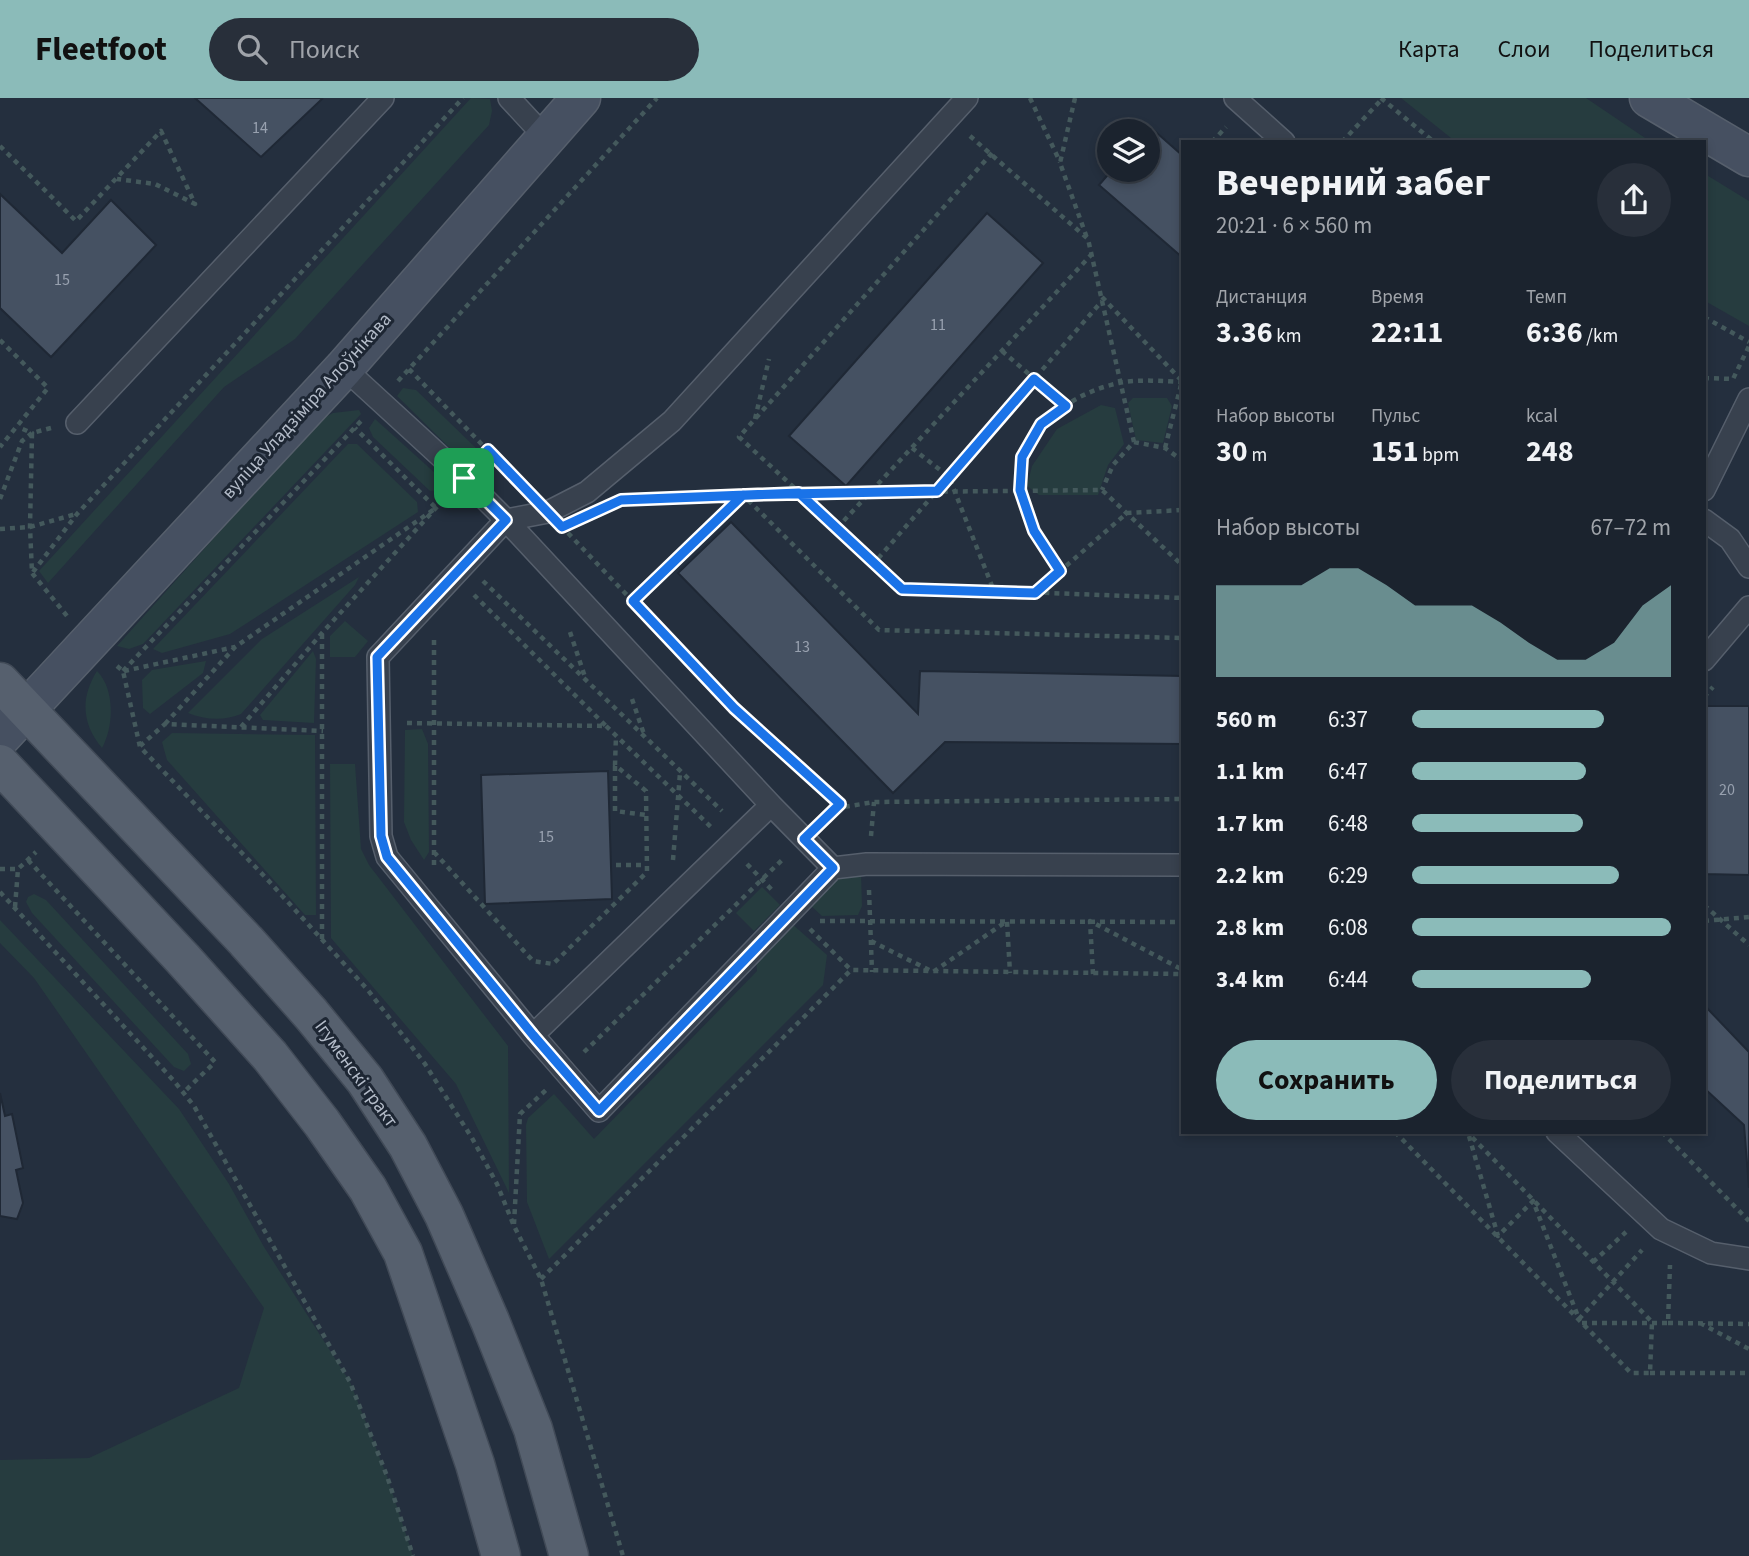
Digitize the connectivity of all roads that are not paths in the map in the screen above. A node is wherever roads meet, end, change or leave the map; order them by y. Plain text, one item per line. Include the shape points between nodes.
1 (382, 98) edge
2 (509, 98) edge
3 (581, 98) edge
4 (967, 98) edge
5 (1235, 98) edge
6 (1649, 98) edge
7 (546, 138) junction
8 (1282, 140) edge
9 (1749, 158) edge
10 (344, 368) junction
11 (1749, 399) edge
12 (77, 423) dead end
13 (1706, 486) edge
14 (506, 520) junction
15 (1706, 521) edge
16 (1749, 567) edge
17 (1749, 607) edge
18 (1706, 658) edge
19 (0, 682) edge
20 (27, 710) junction
21 (0, 738) edge
22 (0, 764) edge
23 (771, 805) junction
24 (1181, 865) edge
25 (833, 868) junction
26 (533, 1035) junction
27 (1559, 1134) edge
28 (1749, 1259) edge
29 (501, 1556) edge
30 (569, 1556) edge

1 - 12 lane
2 - 7 lane
3 - 7 street, вуліца Уладзіміра Алоўнікава
4 - 14 lane via 672,421 587,492 548,512
5 - 8 lane
6 - 9 street
7 - 10 street, вуліца Уладзіміра Алоўнікава
10 - 14 lane
10 - 20 street, вуліца Уладзіміра Алоўнікава
11 - 13 lane
14 - 23 lane
14 - 26 lane via 377,657 381,836 387,857
15 - 16 lane via 1730,539
17 - 18 lane
19 - 20 main road, Ігуменскі тракт
20 - 21 street, вуліца Уладзіміра Алоўнікава
20 - 30 main road, Ігуменскі тракт via 312,1014 365,1080 408,1146 444,1215 523,1405
22 - 29 main road via 270,1056 368,1189 403,1253 475,1464
23 - 25 lane
23 - 26 lane
24 - 25 lane via 867,864
25 - 26 lane via 599,1111
27 - 28 lane via 1661,1229 1711,1253

